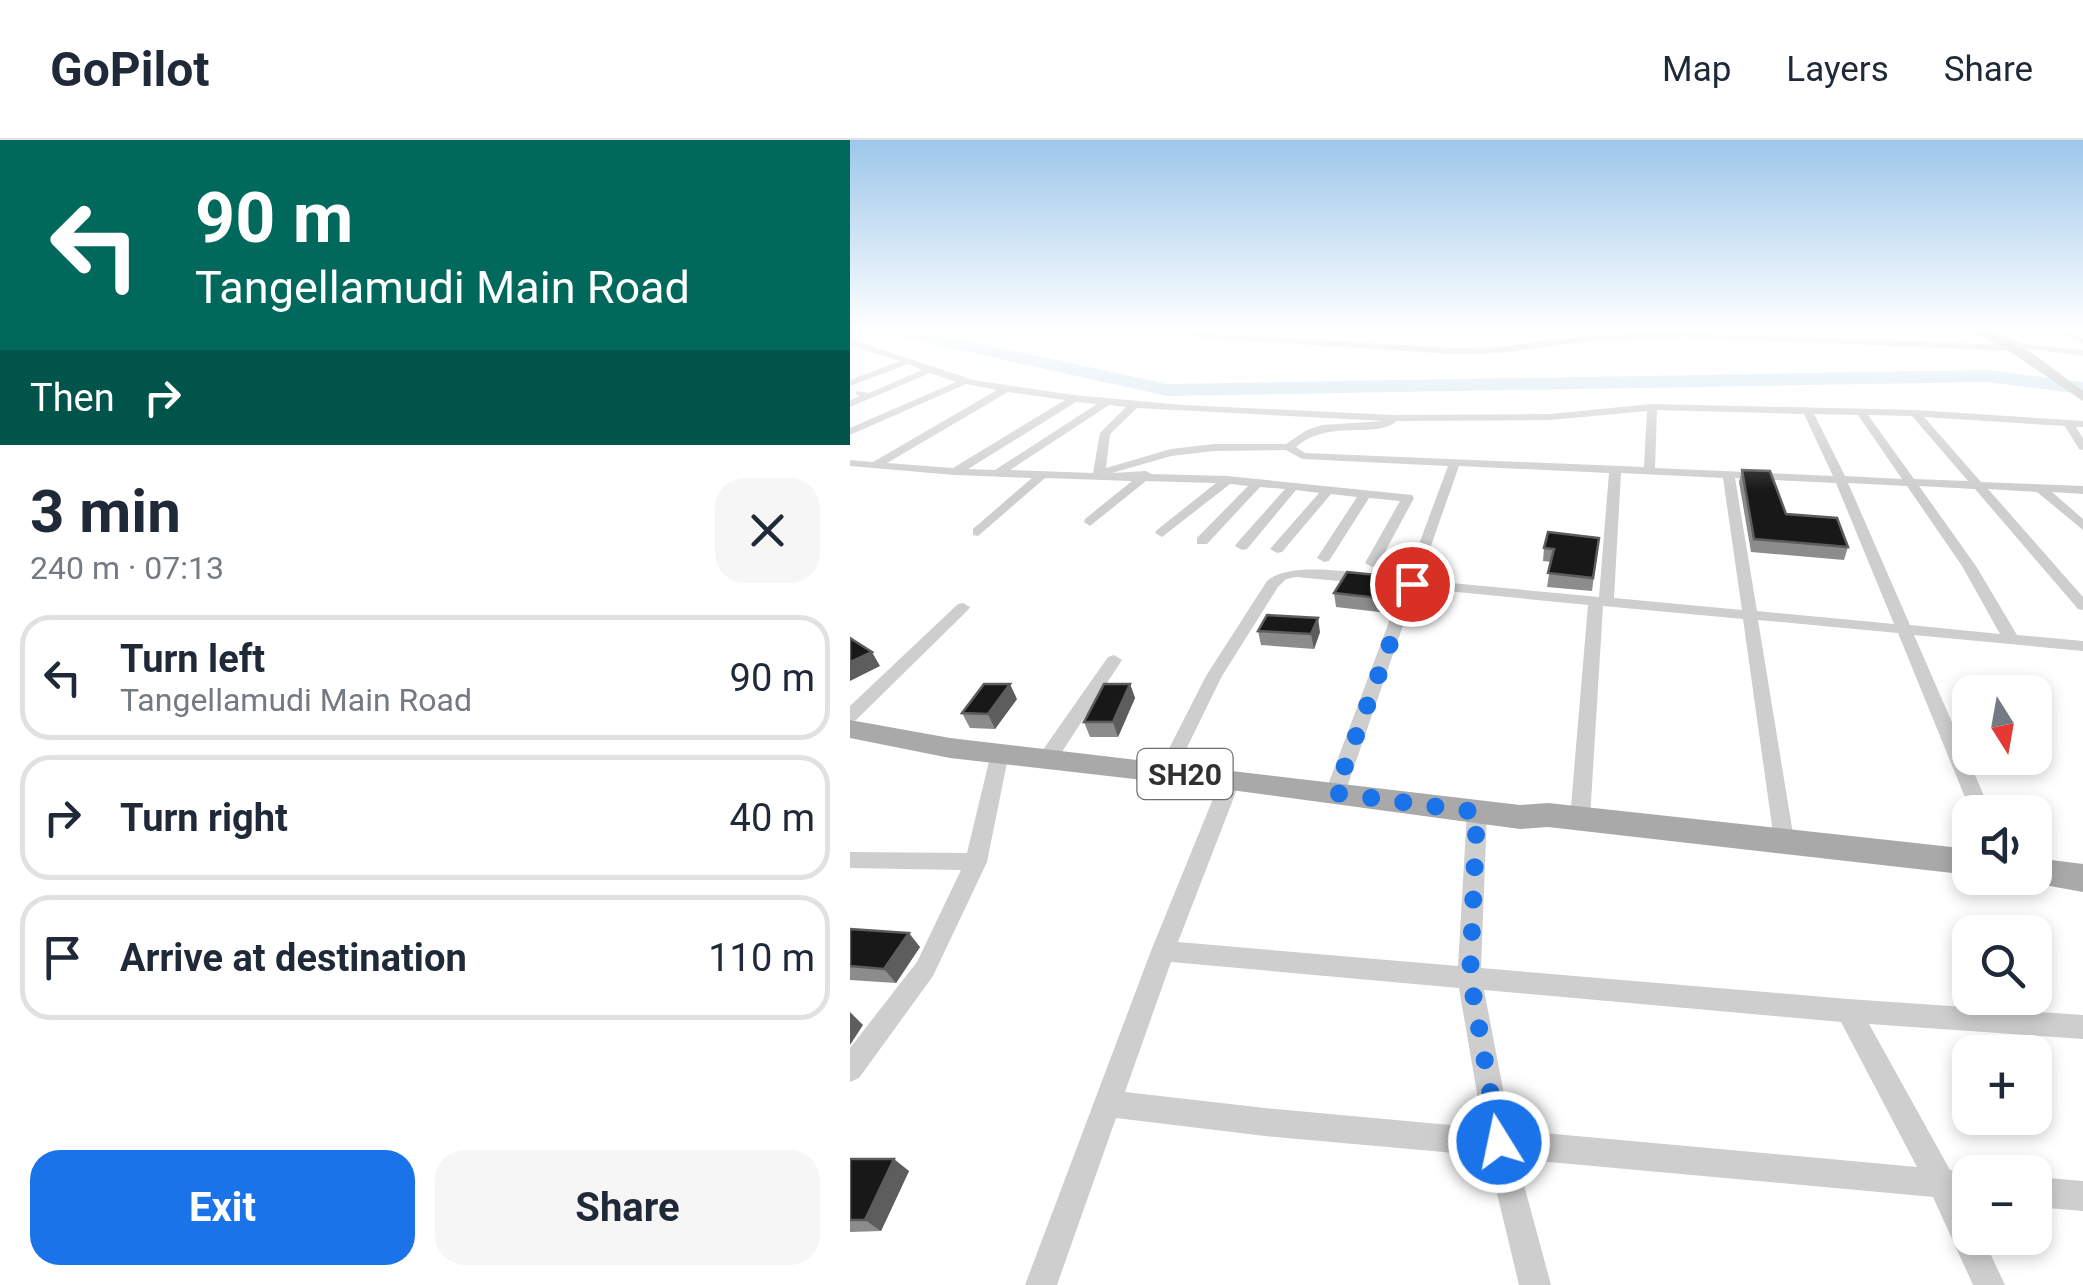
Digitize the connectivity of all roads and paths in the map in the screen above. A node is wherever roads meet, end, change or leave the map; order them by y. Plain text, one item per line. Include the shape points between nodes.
1 (899, 383) edge
2 (960, 383) edge
3 (983, 383) edge
4 (1009, 387) junction
5 (850, 390) edge
6 (869, 396) junction
7 (1077, 397) junction
8 (1108, 401) junction
9 (850, 404) edge
10 (1134, 405) junction
11 (1652, 407) junction
12 (1808, 411) junction
13 (1861, 412) junction
14 (1914, 413) junction
15 (1394, 418) junction
16 (2068, 423) junction
17 (2083, 424) edge
18 (850, 432) edge
19 (2083, 447) edge
20 (1289, 448) junction
21 (863, 464) edge
22 (1454, 465) junction
23 (850, 472) edge
24 (955, 472) junction
25 (1614, 472) junction
26 (1649, 473) junction
27 (995, 474) junction
28 (1099, 474) junction
29 (1042, 475) junction
30 (1146, 476) junction
31 (1729, 476) junction
32 (1228, 480) junction
33 (1841, 480) junction
34 (1908, 482) junction
35 (1257, 483) junction
36 (1980, 485) junction
37 (1293, 487) junction
38 (2039, 488) junction
39 (1328, 490) junction
40 (2083, 490) edge
41 (1365, 494) junction
42 (1408, 498) junction
43 (1442, 501) junction
44 (1090, 522) dead end
45 (2083, 526) edge
46 (978, 532) dead end
47 (1162, 532) dead end
48 (1202, 541) dead end
49 (1242, 546) dead end
50 (1277, 549) dead end
51 (1324, 558) dead end
52 (1372, 563) dead end
53 (1412, 584) junction
54 (1601, 601) junction
55 (2083, 606) edge
56 (963, 608) dead end
57 (1750, 615) junction
58 (1904, 630) junction
59 (2012, 638) junction
60 (2083, 646) edge
61 (1114, 660) dead end
62 (850, 716) edge
63 (850, 729) edge
64 (1000, 753) junction
65 (1046, 758) junction
66 (1166, 772) junction
67 (1231, 779) junction
68 (1335, 793) junction
69 (1973, 795) edge
70 (1477, 812) junction
71 (1580, 818) junction
72 (1784, 840) junction
73 (850, 860) edge
74 (1952, 860) edge
75 (976, 862) junction
76 (2052, 874) edge
77 (2083, 878) edge
78 (1163, 951) junction
79 (1470, 976) junction
80 (1848, 1011) junction
81 (2083, 1028) edge
82 (850, 1070) edge
83 (1107, 1103) junction
84 (1499, 1142) junction
85 (1940, 1184) junction
86 (1952, 1185) edge
87 (2052, 1193) edge
88 (2083, 1196) edge
89 (1041, 1285) edge
90 (1535, 1285) edge
91 (1989, 1285) edge

1 - 6 street
2 - 18 street
3 - 4 street
4 - 7 street
4 - 21 street
5 - 6 street
6 - 9 street
7 - 8 street
7 - 24 street
8 - 10 street
8 - 27 street
10 - 15 street
10 - 28 street via 1105,433
11 - 12 street
11 - 15 street via 1550,417
11 - 26 street
12 - 13 street
12 - 33 street
13 - 14 street
13 - 34 street
14 - 16 street
14 - 36 street
15 - 20 street via 1388,424 1318,428
16 - 17 street
16 - 19 street
20 - 22 street via 1302,456
20 - 28 street via 1191,448
21 - 23 street
21 - 24 street
22 - 25 street
22 - 43 street
24 - 27 street
25 - 26 street
25 - 54 street
26 - 31 street
27 - 29 street
28 - 29 street
28 - 30 street
29 - 46 street
30 - 32 street
30 - 44 street
31 - 33 street
31 - 57 street
32 - 35 street
32 - 47 street
33 - 34 street
33 - 58 street
34 - 36 street
34 - 59 street
35 - 37 street
35 - 48 street
36 - 38 street
36 - 55 street
37 - 39 street
37 - 49 street
38 - 40 street
38 - 45 street
39 - 41 street
39 - 50 street
41 - 42 street
41 - 51 street
42 - 43 street
42 - 52 street
43 - 53 street
53 - 54 street
53 - 66 street via 1280,576 1214,676
53 - 68 street
54 - 57 street
54 - 71 street
56 - 62 street
57 - 58 street
57 - 72 street
58 - 59 street
58 - 69 street
59 - 60 street
61 - 65 street
63 - 64 main road, SH20
64 - 65 main road, SH20
64 - 75 street
65 - 66 main road, SH20
66 - 67 main road, SH20
67 - 68 main road, SH20
67 - 78 street
68 - 70 main road, SH20
70 - 71 main road, SH20
70 - 79 street
71 - 72 main road, SH20
72 - 74 main road, SH20
73 - 75 street
75 - 82 street via 925,968
76 - 77 main road
78 - 79 street
78 - 83 street
79 - 80 street
79 - 84 street
80 - 81 street
80 - 85 street
83 - 84 street
83 - 89 street
84 - 85 street
84 - 90 street
85 - 86 street
85 - 91 street
87 - 88 street

